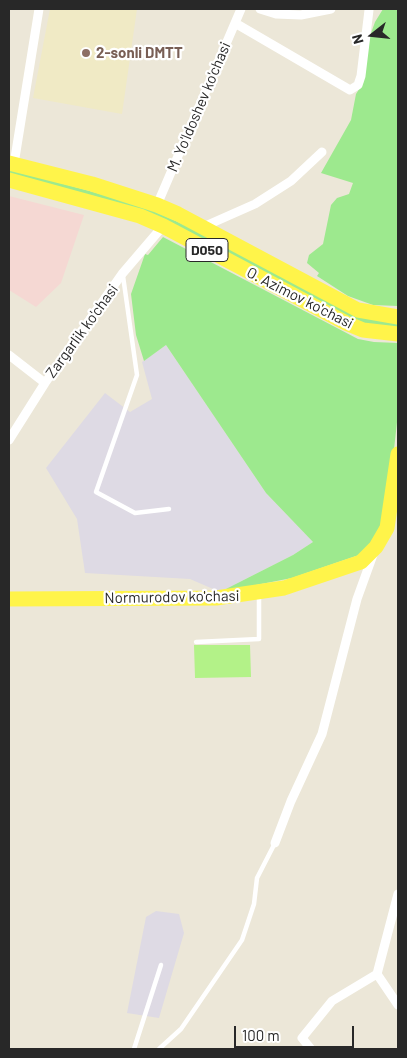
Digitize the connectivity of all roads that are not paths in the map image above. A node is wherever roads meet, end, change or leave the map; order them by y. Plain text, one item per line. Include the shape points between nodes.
1 (39, 9) edge
2 (241, 9) edge
3 (260, 9) edge
4 (331, 9) edge
5 (369, 10) edge
6 (235, 23) junction
7 (322, 152) dead end
8 (11, 164) edge
9 (9, 180) edge
10 (157, 205) junction
11 (164, 226) junction
12 (203, 227) junction
13 (122, 274) junction
14 (398, 317) edge
15 (398, 334) edge
16 (9, 355) edge
17 (45, 383) junction
18 (9, 440) edge
19 (398, 454) edge
20 (169, 509) dead end
21 (376, 547) junction
22 (259, 593) junction
23 (9, 598) edge
24 (196, 642) dead end
25 (276, 843) joint
26 (398, 894) edge
27 (161, 965) dead end
28 (377, 974) junction
29 (398, 1005) edge
30 (134, 1049) edge
31 (159, 1049) edge
32 (311, 1049) edge

1 - 8 street
2 - 6 street, M. Yo'ldoshev ko'chasi
3 - 4 street via 276,14 302,15
5 - 6 street via 361,76 358,85 350,90
6 - 10 street, M. Yo'ldoshev ko'chasi
7 - 12 street via 284,186 255,204
8 - 10 main road, O. Azimov ko'chasi / D050 via 92,184
9 - 11 main road, O. Azimov ko'chasi / D050 via 116,208
10 - 12 main road, O. Azimov ko'chasi / D050
11 - 13 street, Zargarlik ko'chasi
11 - 15 main road, O. Azimov ko'chasi / D050 via 346,323 363,330
12 - 14 main road, O. Azimov ko'chasi / D050 via 358,310
13 - 17 street, Zargarlik ko'chasi
13 - 20 lane via 137,375 96,492 135,513
16 - 17 street
17 - 18 street, Zargarlik ko'chasi
19 - 21 main road, Normurodov ko'chasi via 387,528
21 - 22 main road, Normurodov ko'chasi via 361,562
21 - 25 street via 357,598 322,734
22 - 23 main road, Normurodov ko'chasi via 216,598
22 - 24 lane via 259,639
25 - 31 lane via 257,878 254,904 242,940 181,1029
26 - 28 street
27 - 30 lane
28 - 29 street
28 - 32 street via 332,1001 302,1038

